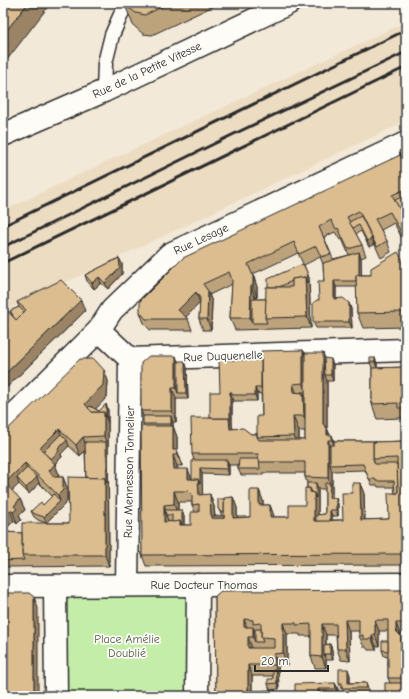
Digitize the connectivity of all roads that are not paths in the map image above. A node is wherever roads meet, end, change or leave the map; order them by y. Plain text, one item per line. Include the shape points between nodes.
1 (126, 3) edge
2 (289, 3) edge
3 (104, 91) junction
4 (3, 136) edge
5 (406, 143) edge
6 (100, 330) junction
7 (406, 350) edge
8 (130, 359) junction
9 (3, 426) edge
10 (406, 584) edge
11 (127, 585) junction
12 (198, 585) junction
13 (3, 586) edge
14 (55, 586) junction
15 (56, 696) edge
16 (197, 696) edge

1 - 3 lane via 112,35 105,63
2 - 3 street, Rue de la Petite Vitesse
3 - 4 street, Rue de la Petite Vitesse
5 - 6 street, Rue Lesage via 170,254 112,310
6 - 8 street
6 - 9 street, Rue Lesage
7 - 8 street, Rue Duquenelle
8 - 11 street, Rue Mennesson Tonnelier
10 - 12 street, Rue Docteur Thomas
11 - 12 street, Rue Docteur Thomas
11 - 14 street, Rue Docteur Thomas
12 - 16 street
13 - 14 street, Rue Docteur Thomas
14 - 15 street

